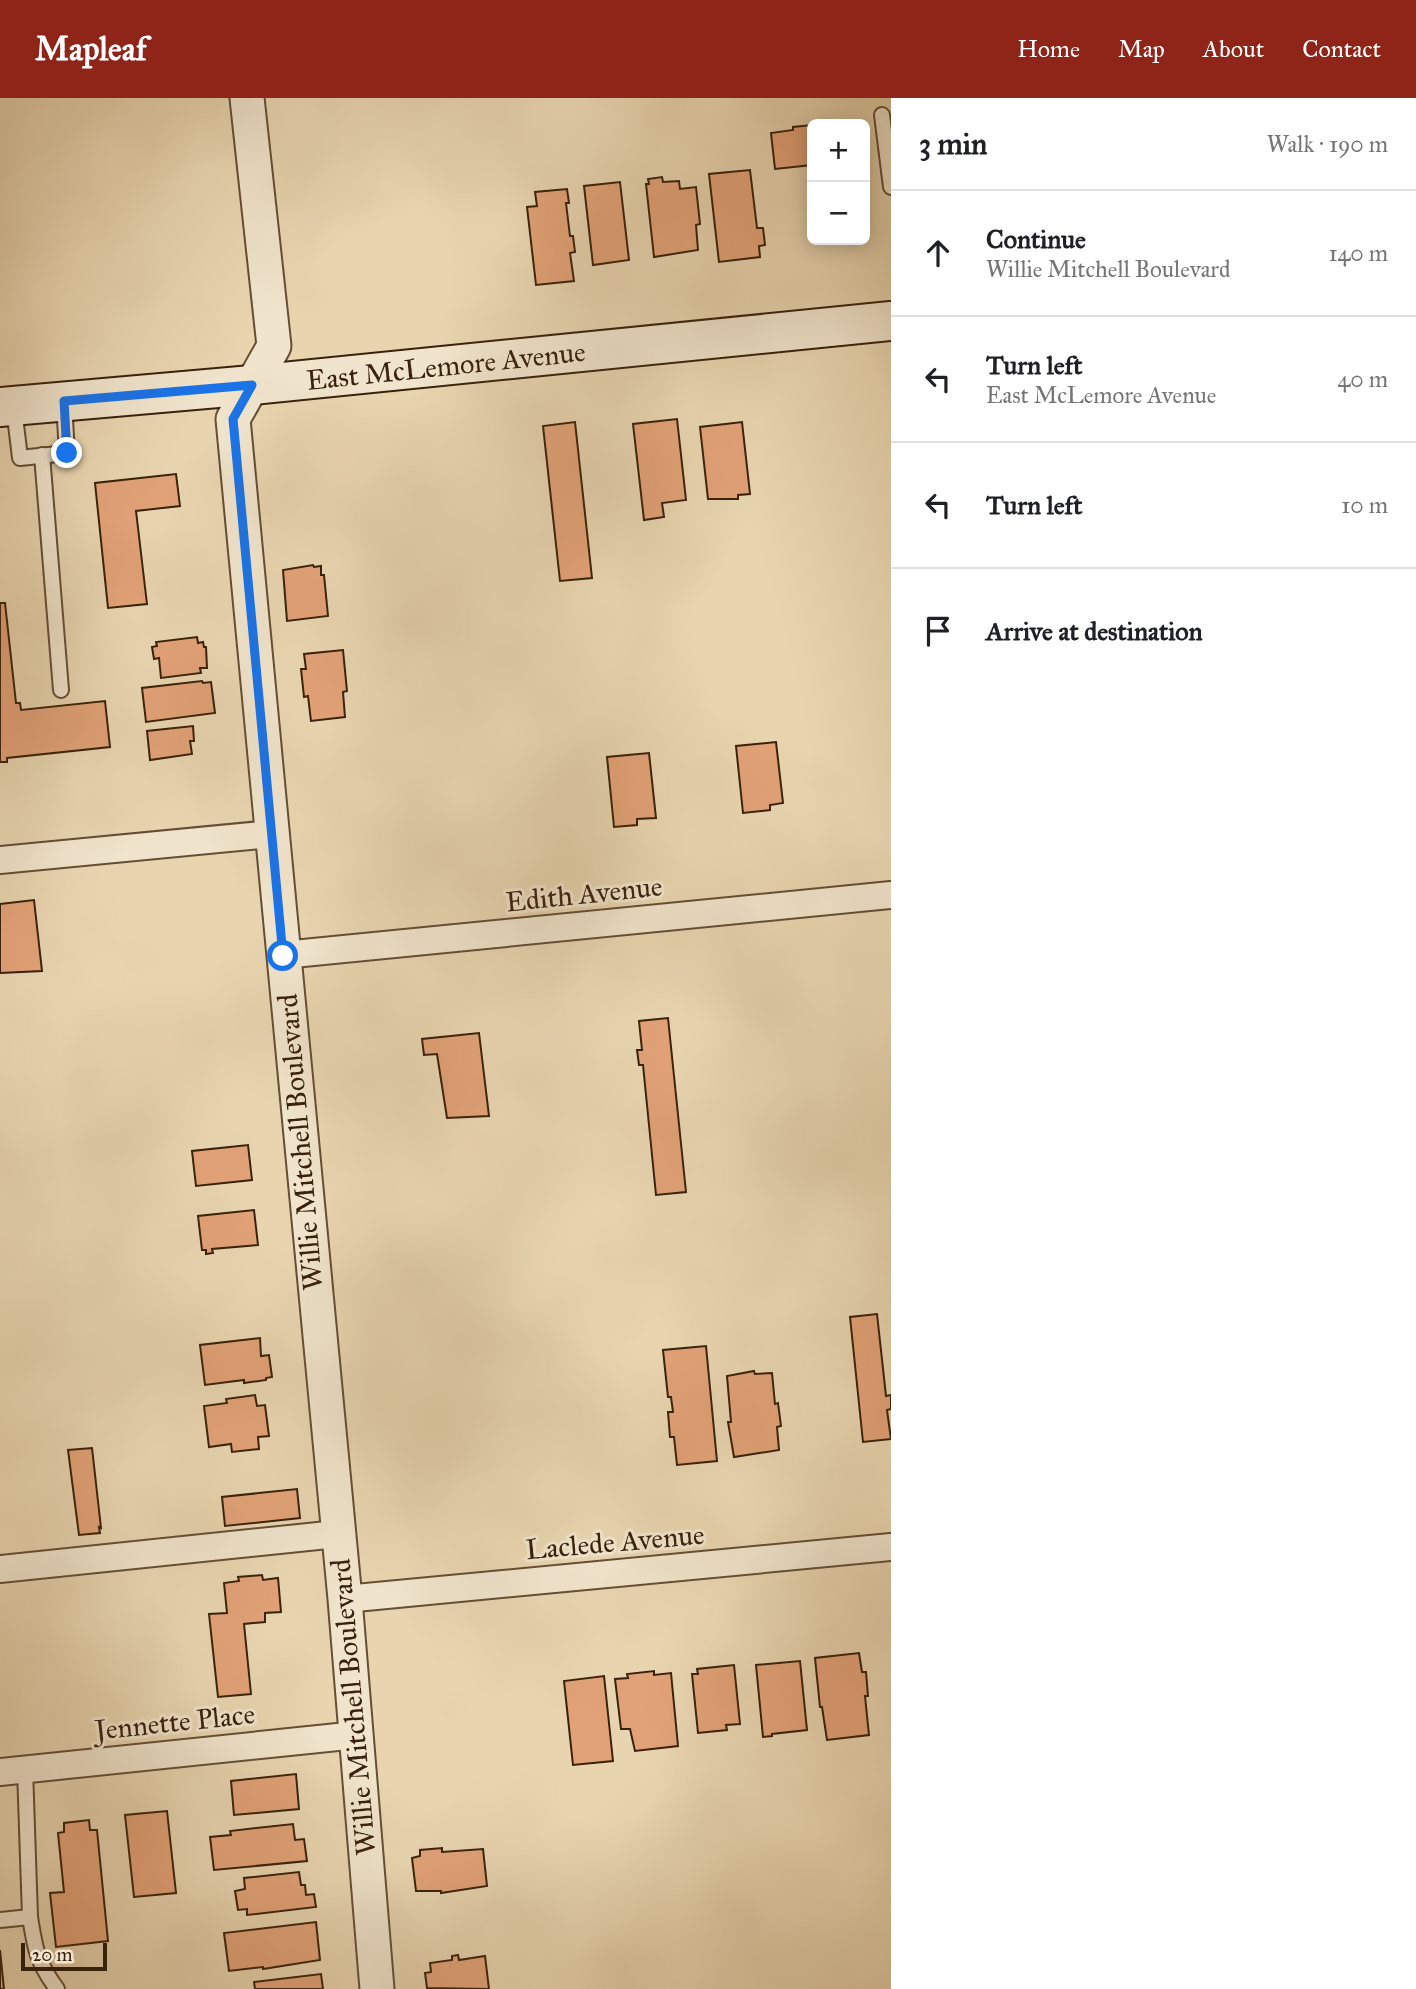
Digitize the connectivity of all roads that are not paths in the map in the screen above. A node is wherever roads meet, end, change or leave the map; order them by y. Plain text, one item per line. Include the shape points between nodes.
1 (247, 98) edge
2 (883, 116) dead end
3 (891, 187) edge
4 (891, 321) edge
5 (252, 385) junction
6 (64, 401) junction
7 (7, 407) edge
8 (42, 455) junction
9 (61, 690) dead end
10 (271, 834) junction
11 (0, 860) edge
12 (891, 895) edge
13 (283, 956) junction
14 (337, 1534) junction
15 (891, 1547) edge
16 (0, 1569) edge
17 (345, 1599) junction
18 (357, 1735) junction
19 (12, 1770) edge
20 (30, 1917) junction
21 (0, 1920) edge
22 (57, 1989) edge
23 (377, 1989) edge

1 - 5 street, Willie Mitchell Boulevard via 274,346
2 - 3 lane
4 - 5 main road, East McLemore Avenue
5 - 6 main road, East McLemore Avenue
5 - 10 street, Willie Mitchell Boulevard via 233,419
6 - 7 main road, East McLemore Avenue
6 - 8 lane via 67,453
7 - 8 lane via 20,458
8 - 9 lane
10 - 11 street
10 - 13 street, Willie Mitchell Boulevard
12 - 13 street, Edith Avenue
13 - 14 street, Willie Mitchell Boulevard
14 - 16 street
14 - 17 street, Willie Mitchell Boulevard
15 - 17 street, Laclede Avenue
17 - 18 street, Willie Mitchell Boulevard
18 - 19 street, Jennette Place
18 - 23 street, Willie Mitchell Boulevard
19 - 20 lane
20 - 21 lane
20 - 22 lane via 41,1968

